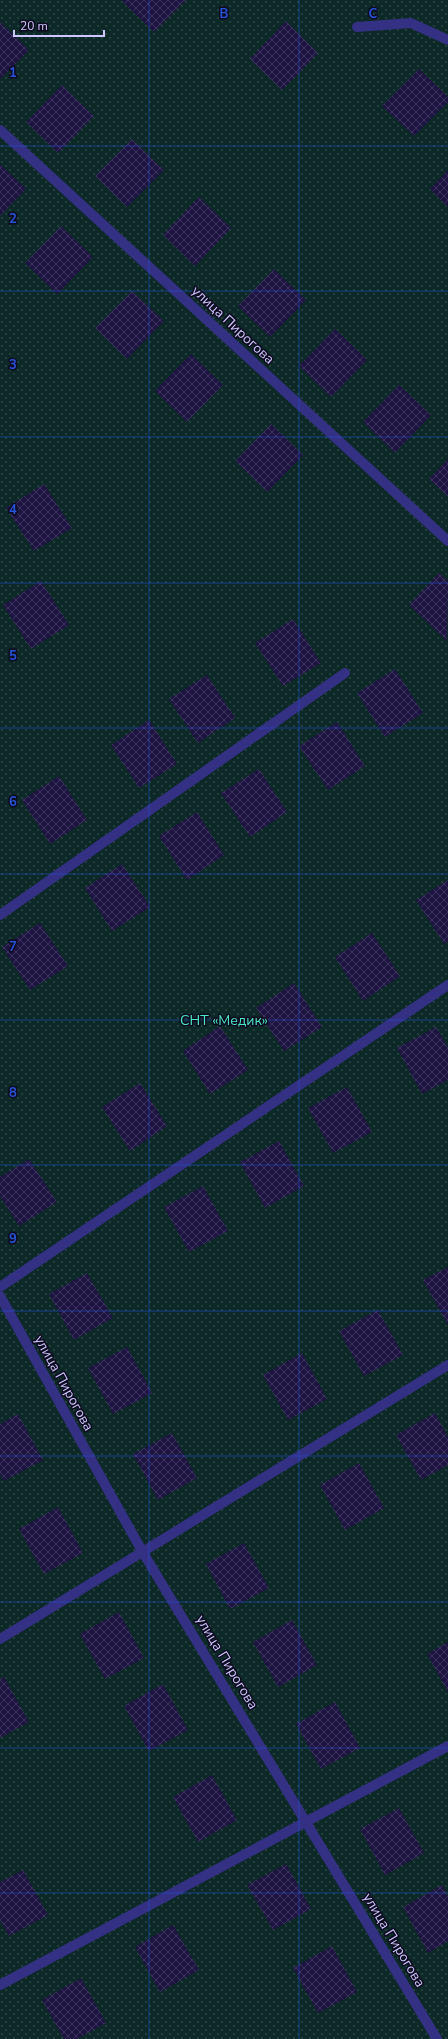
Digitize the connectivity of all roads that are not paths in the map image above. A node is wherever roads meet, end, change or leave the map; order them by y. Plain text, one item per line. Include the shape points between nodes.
1 (357, 28) dead end
2 (448, 40) edge
3 (0, 130) edge
4 (448, 541) edge
5 (345, 673) dead end
6 (0, 916) edge
7 (448, 985) edge
8 (0, 1287) edge
9 (0, 1296) edge
10 (448, 1364) edge
11 (142, 1551) junction
12 (0, 1639) edge
13 (448, 1746) edge
14 (307, 1822) junction
15 (0, 1985) edge
16 (437, 2039) edge

1 - 2 street via 411,23
3 - 4 street, улица Пирогова
5 - 6 street
7 - 8 street
9 - 11 street, улица Пирогова
10 - 11 street
11 - 12 street
11 - 14 street, улица Пирогова
13 - 14 street
14 - 15 street
14 - 16 street, улица Пирогова

